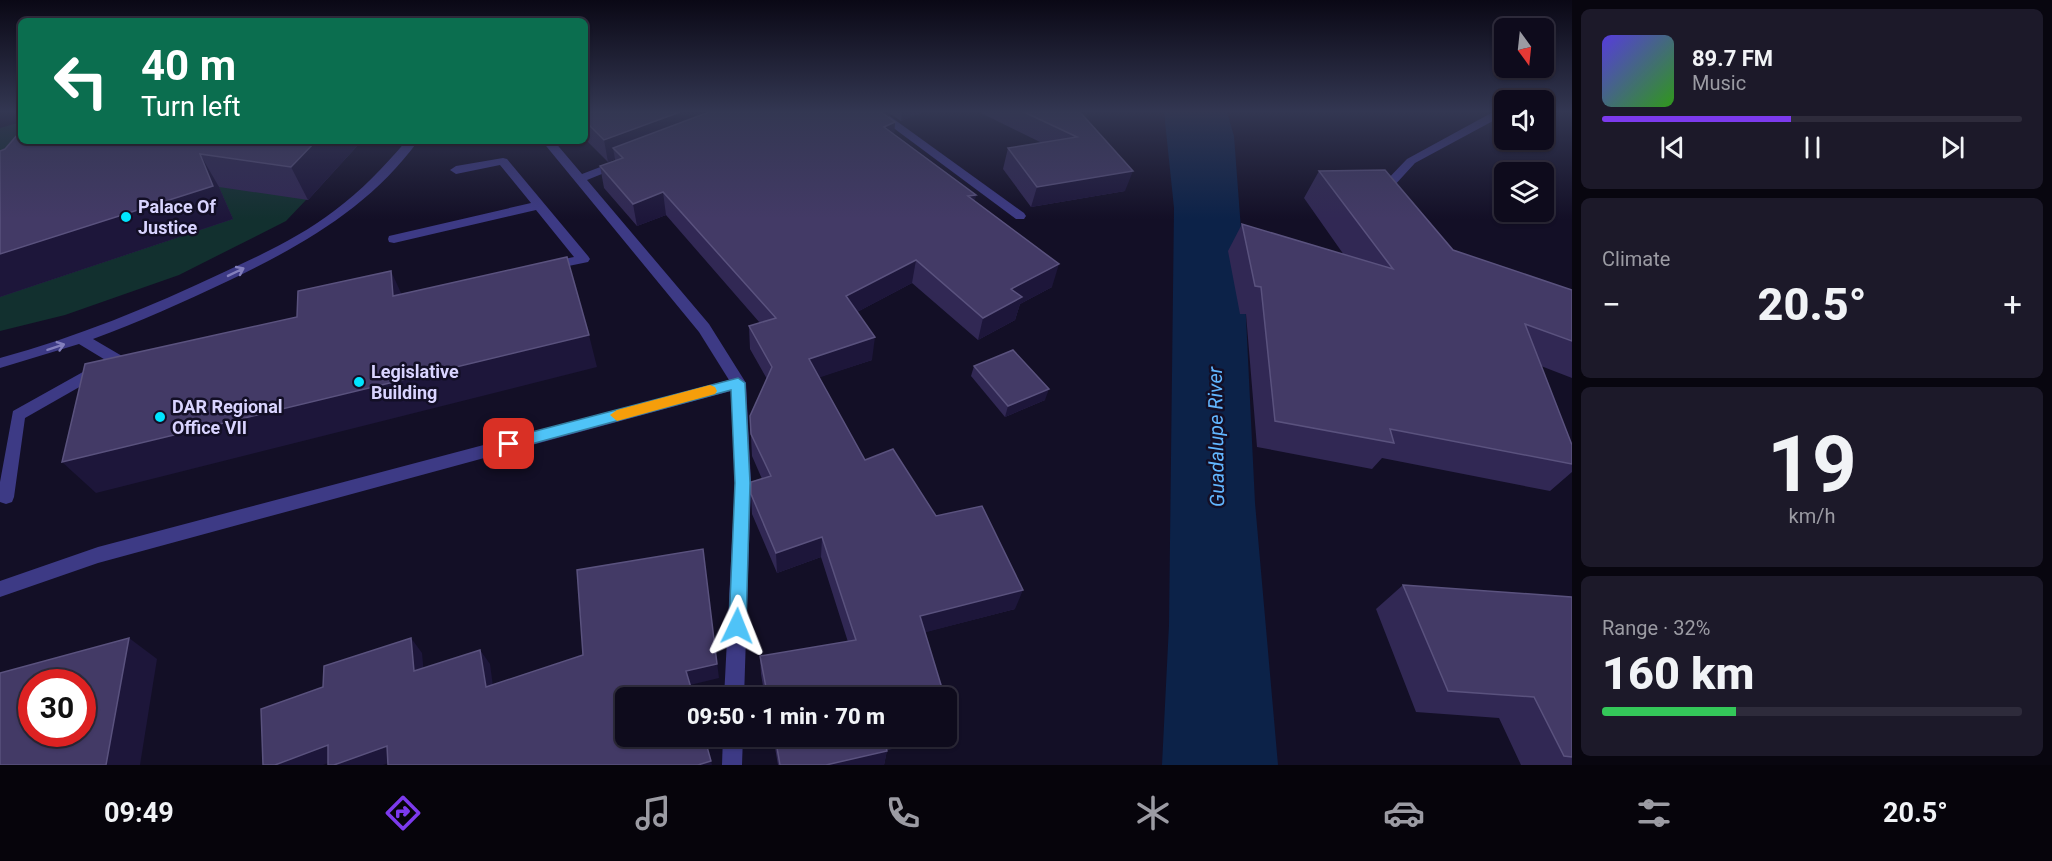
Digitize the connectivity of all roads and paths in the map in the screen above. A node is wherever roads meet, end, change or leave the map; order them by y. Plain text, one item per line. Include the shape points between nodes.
1 (406, 148) edge
2 (554, 148) edge
3 (926, 148) edge
4 (1435, 148) edge
5 (636, 158) edge
6 (456, 170) dead end
7 (581, 178) junction
8 (1389, 184) edge
9 (540, 205) junction
10 (1020, 216) dead end
11 (394, 239) dead end
12 (537, 269) edge
13 (82, 339) junction
14 (0, 363) edge
15 (738, 383) junction
16 (6, 497) dead end
17 (0, 589) edge
18 (734, 687) edge
19 (733, 747) edge
20 (732, 765) edge

13 -> 1 street via 192,293 326,223 371,185
2 - 7 street
3 - 10 street
4 - 8 street via 1411,161
5 - 7 street
6 - 9 street via 503,160
7 - 15 street via 704,328
9 - 11 street
9 - 12 street via 583,259
14 -> 13 street
13 - 16 street via 123,358 18,415
15 - 17 street via 98,555
15 - 18 street via 743,483
19 - 20 street

